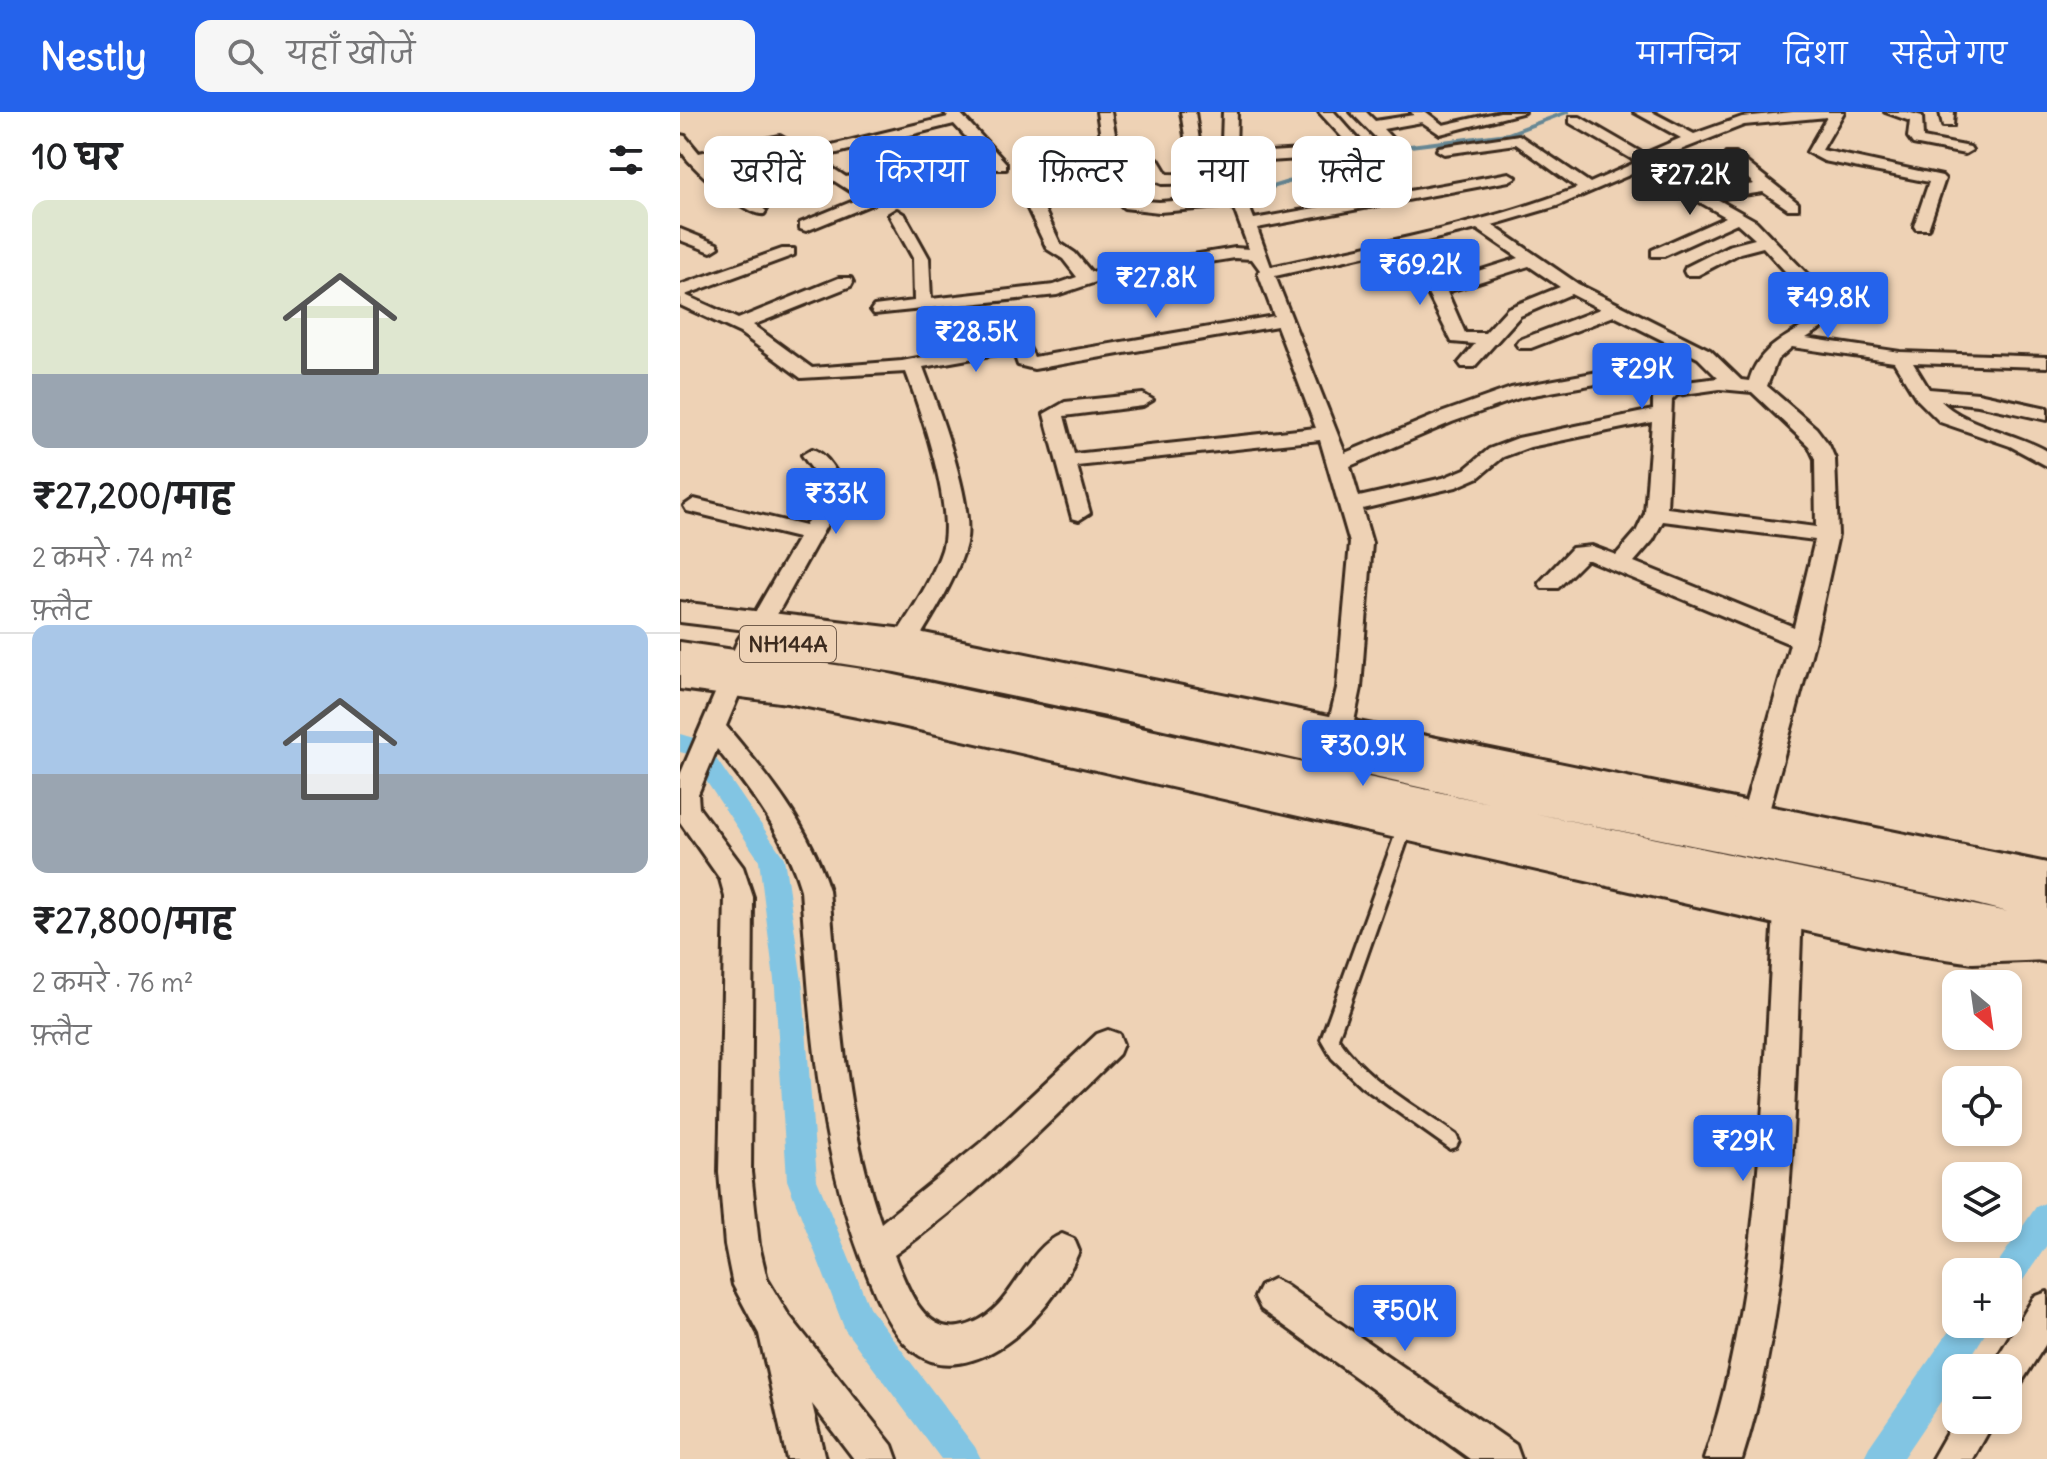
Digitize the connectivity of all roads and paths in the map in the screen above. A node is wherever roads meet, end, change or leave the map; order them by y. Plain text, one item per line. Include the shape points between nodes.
1 (1104, 112) edge
2 (1188, 112) edge
3 (1230, 112) edge
4 (1326, 112) edge
5 (1358, 112) edge
6 (1518, 112) edge
7 (1641, 112) edge
8 (1836, 112) edge
9 (1892, 112) edge
10 (954, 115) edge
11 (1421, 115) edge
12 (1575, 120) dead end
13 (1372, 126) junction
14 (973, 136) edge
15 (1191, 136) edge
16 (1229, 136) edge
17 (1382, 136) edge
18 (680, 139) edge
19 (1693, 139) junction
20 (833, 149) edge
21 (1444, 150) dead end
22 (1965, 150) dead end
23 (1276, 152) edge
24 (704, 156) edge
25 (1731, 157) dead end
26 (695, 158) junction
27 (996, 161) edge
28 (1645, 161) junction
29 (1001, 166) dead end
30 (833, 174) edge
31 (1509, 177) dead end
32 (849, 181) edge
33 (1171, 181) edge
34 (844, 182) junction
35 (1766, 187) junction
36 (1589, 189) junction
37 (1423, 194) junction
38 (1701, 197) junction
39 (1793, 206) dead end
40 (1241, 208) edge
41 (1036, 209) dead end
42 (758, 211) dead end
43 (897, 215) dead end
44 (1739, 217) junction
45 (1480, 224) junction
46 (1247, 225) junction
47 (806, 226) dead end
48 (1922, 226) dead end
49 (1460, 229) junction
50 (684, 238) edge
51 (1767, 241) junction
52 (711, 247) dead end
53 (1375, 250) junction
54 (788, 252) dead end
55 (1658, 253) dead end
56 (1258, 255) junction
57 (1531, 260) junction
58 (1692, 271) dead end
59 (1266, 273) junction
60 (1087, 279) junction
61 (845, 282) dead end
62 (1572, 288) junction
63 (1435, 290) junction
64 (680, 291) edge
65 (680, 299) edge
66 (923, 305) junction
67 (880, 310) dead end
68 (1613, 310) junction
69 (1286, 319) junction
70 (738, 325) junction
71 (1489, 339) junction
72 (1788, 341) junction
73 (1525, 344) dead end
74 (1900, 357) junction
75 (2047, 362) edge
76 (1468, 363) dead end
77 (909, 364) junction
78 (1746, 385) junction
79 (1680, 387) junction
80 (1923, 394) junction
81 (1143, 400) dead end
82 (2007, 404) junction
83 (1664, 414) junction
84 (2047, 414) edge
85 (1985, 431) junction
86 (1327, 433) junction
87 (812, 455) dead end
88 (2047, 460) edge
89 (1065, 461) junction
90 (1339, 463) junction
91 (1352, 505) junction
92 (694, 506) dead end
93 (1079, 513) dead end
94 (1656, 513) junction
95 (811, 534) junction
96 (1827, 535) junction
97 (1620, 564) junction
98 (1550, 583) dead end
99 (680, 612) edge
100 (680, 631) edge
101 (1803, 640) junction
102 (899, 649) junction
103 (746, 652) junction
104 (680, 656) edge
105 (680, 678) edge
106 (704, 749) junction
107 (1333, 755) junction
108 (1755, 815) junction
109 (1405, 827) junction
110 (2047, 877) edge
111 (2047, 902) edge
112 (1788, 913) junction
113 (2047, 943) edge
114 (1108, 1044) dead end
115 (1450, 1141) dead end
116 (874, 1249) junction
117 (1062, 1251) dead end
118 (1273, 1297) dead end
119 (2047, 1310) edge
120 (775, 1327) junction
121 (2018, 1354) edge
122 (1967, 1434) edge
123 (806, 1459) edge
124 (878, 1459) edge
125 (1502, 1459) edge
126 (1723, 1459) edge
127 (1951, 1459) edge

1 - 33 street via 1112,158 1153,162 1162,179
2 - 15 street
3 - 16 street
4 - 23 street via 1362,151
5 - 13 street
6 - 11 street via 1440,130
7 - 19 street
8 - 19 street via 1748,119
8 - 48 street via 1814,148 1816,155 1937,179
9 - 22 street via 1917,119 1918,141
10 - 14 street
10 - 20 street
11 - 13 street
12 - 28 street
13 - 17 street
18 - 26 street
19 - 28 street
21 - 36 street via 1519,139
24 - 26 street
25 - 35 street
26 - 42 street
27 - 29 street
28 - 36 street via 1640,168
28 - 38 street via 1679,174 1685,187
30 - 34 street
31 - 37 street
32 - 34 street
34 - 47 street via 870,200
35 - 38 street
35 - 39 street
36 - 45 street
37 - 46 street
37 - 49 street
38 - 44 street
40 - 46 street
41 - 60 street via 1053,246
43 - 66 street via 923,265
44 - 51 street
44 - 55 street
45 - 49 street
45 - 57 street
46 - 56 street
49 - 53 street
50 - 52 street
51 - 58 street via 1734,249
51 - 72 street via 1837,306
53 - 59 street
53 - 63 street via 1382,270 1425,268
54 - 64 street
56 - 59 street
56 - 60 street via 1235,253
57 - 62 street
57 - 63 street
59 - 69 street
60 - 66 street via 1057,290
61 - 70 street
62 - 68 street
62 - 71 street via 1514,312
63 - 71 street via 1458,338
65 - 70 street
66 - 67 street
68 - 73 street
68 - 78 street via 1695,349
69 - 77 street via 1034,363 1024,361 1015,345
69 - 86 street
70 - 77 street via 808,374
71 - 76 street
72 - 74 street
72 - 78 street
74 - 75 street
74 - 80 street
77 - 102 street via 957,520 950,558
78 - 79 street
78 - 96 street via 1796,418 1819,445 1827,478
79 - 83 street via 1665,394
79 - 90 street via 1660,371 1647,369 1534,388 1464,410
80 - 82 street
80 - 85 street via 1947,418
81 - 89 street via 1065,408 1054,414
82 - 84 street
82 - 85 street
83 - 91 street via 1517,444 1449,483
83 - 94 street
85 - 88 street
86 - 89 street
86 - 90 street
87 - 95 street via 835,489
89 - 93 street
90 - 91 street
91 - 107 street via 1361,562 1352,668
92 - 95 street
94 - 96 street
94 - 97 street
95 - 103 street
96 - 101 street
97 - 98 street via 1580,553
97 - 101 street
99 - 103 street
100 - 103 highway, NH144A
101 - 108 street
102 - 103 highway, NH144A
102 - 107 highway, NH144A
103 - 104 highway, NH144A
103 - 105 street
103 - 106 street
103 - 107 highway, NH144A via 876,686
103 - 109 street via 897,714
106 - 116 street via 778,808 809,867 847,1164
106 - 120 street via 685,794 686,810 728,866 739,897 735,1172 751,1285
107 - 108 street
107 - 111 highway, NH144A
107 - 113 highway, NH144A via 1778,886
108 - 110 street
109 - 112 street
109 - 115 lane via 1329,1039 1336,1053
112 - 113 street via 1955,948 1990,951
112 - 126 street via 1763,1259 1740,1414
114 - 116 street via 978,1169
116 - 117 street via 895,1300 917,1332 940,1346 986,1337 1008,1320
118 - 125 street
119 - 121 street
120 - 123 street
120 - 124 street
122 - 127 street

